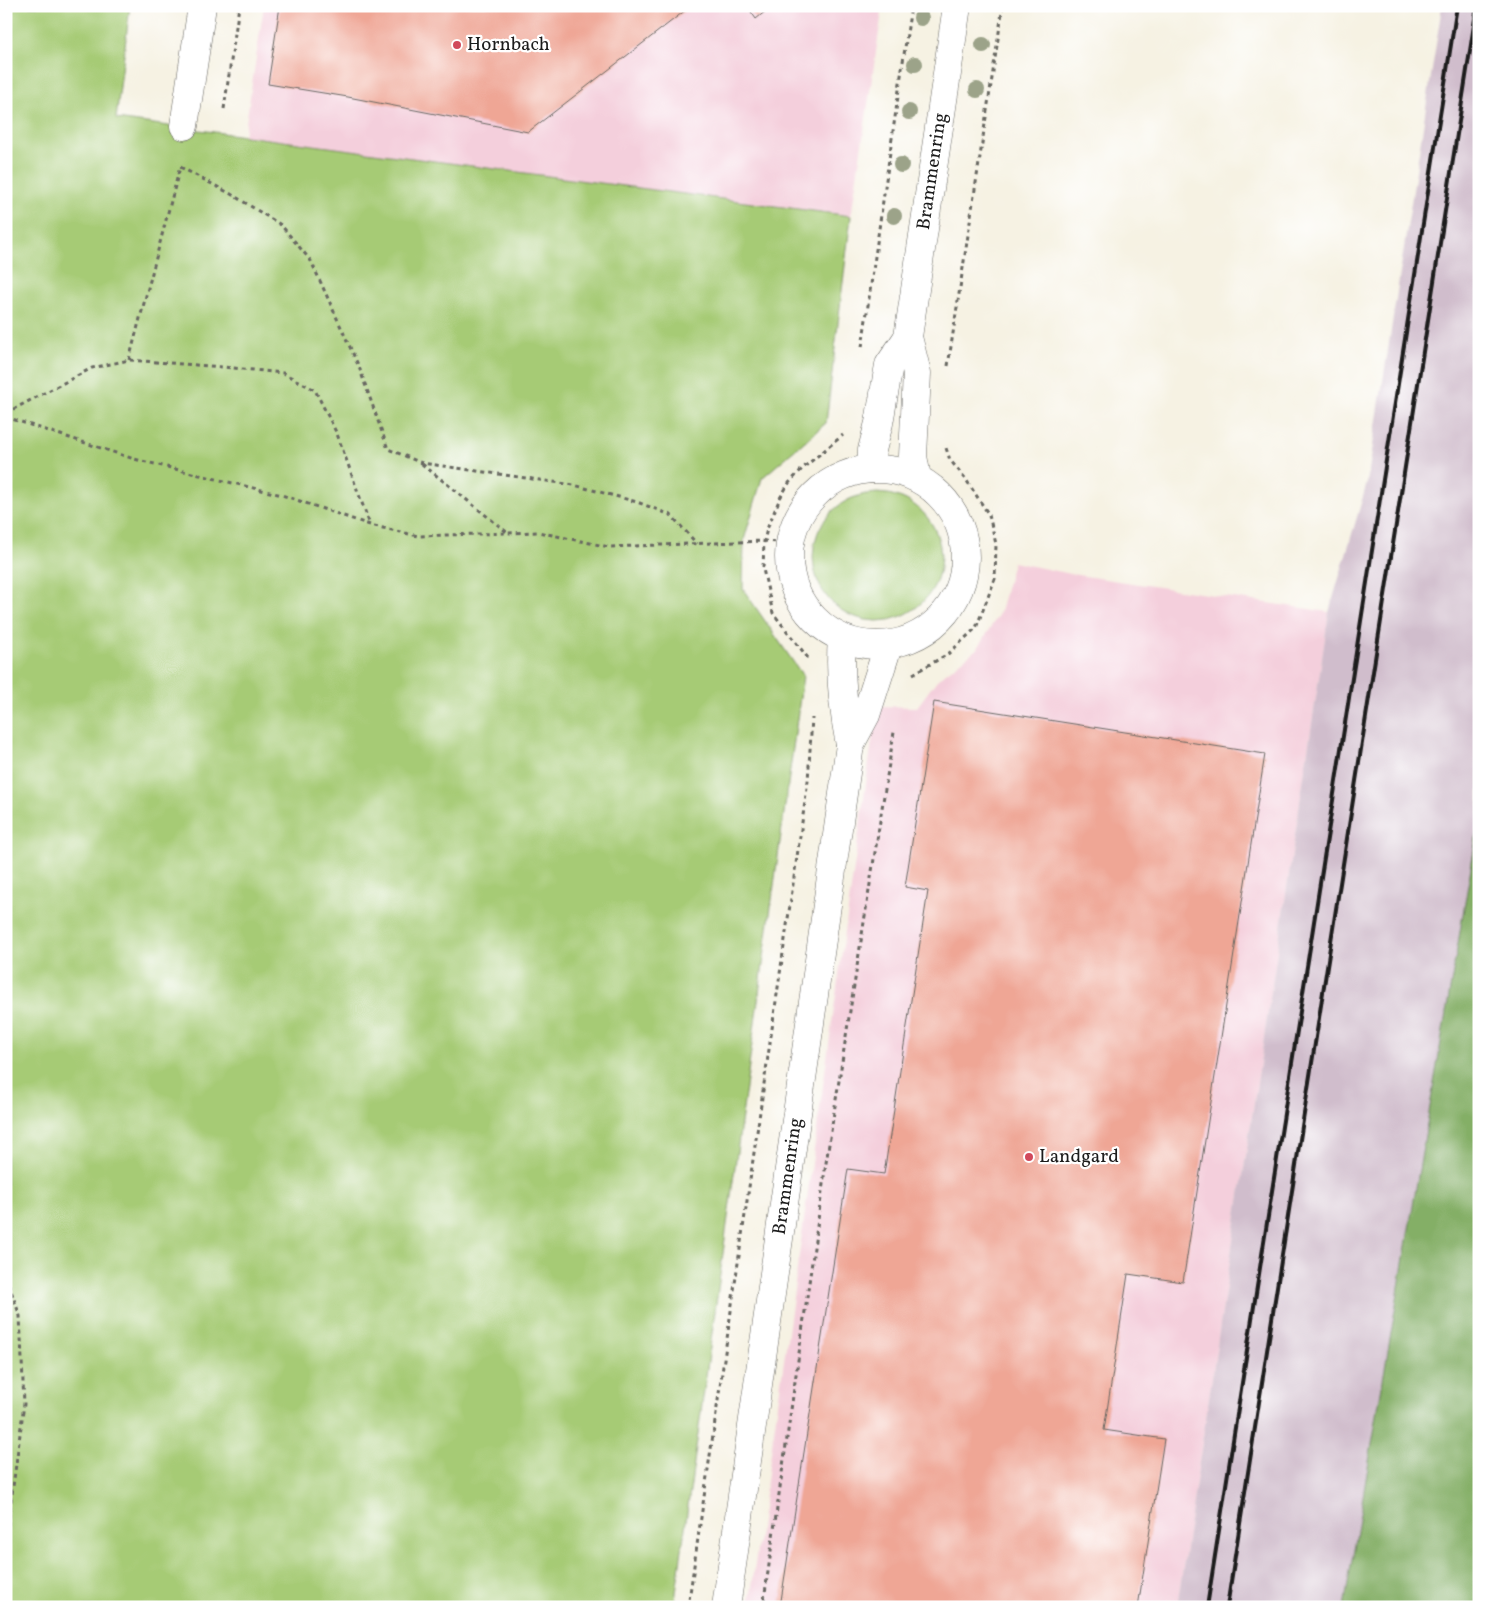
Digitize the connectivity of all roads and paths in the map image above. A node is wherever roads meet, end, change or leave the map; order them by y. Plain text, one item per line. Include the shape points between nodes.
1 (202, 6) edge
2 (239, 6) edge
3 (911, 6) edge
4 (956, 6) edge
5 (1003, 6) edge
6 (224, 109) dead end
7 (184, 126) dead end
8 (908, 337) junction
9 (862, 348) dead end
10 (129, 360) junction
11 (948, 371) dead end
12 (6, 413) edge
13 (6, 417) edge
14 (845, 434) dead end
15 (945, 445) dead end
16 (422, 463) junction
17 (871, 469) junction
18 (917, 478) junction
19 (370, 526) junction
20 (508, 533) junction
21 (777, 542) junction
22 (697, 544) junction
23 (842, 639) junction
24 (888, 646) junction
25 (812, 663) dead end
26 (911, 681) dead end
27 (812, 714) dead end
28 (895, 723) dead end
29 (850, 745) junction
30 (6, 1277) edge
31 (6, 1540) edge
32 (688, 1607) edge
33 (726, 1607) edge
34 (763, 1607) edge

1 - 7 street
2 - 6 path
3 - 9 path
4 - 8 street, Brammenring
5 - 11 path
8 - 17 street, Brammenring via 889,365
8 - 18 street, Brammenring via 917,373 913,456
10 - 12 path via 92,368
10 - 16 path via 180,167 281,225 311,261 359,367 388,449
10 - 19 path via 283,373 315,390 337,434
13 - 19 path via 134,459 282,495
14 - 21 path via 789,483 767,529
15 - 26 path via 950,460 989,515 996,544 995,579 976,628 948,654 914,672
16 - 20 path
16 - 22 path via 574,485 637,502 671,515
17 - 18 street via 895,471
17 - 21 street via 850,473 818,490 807,501 793,528
18 - 24 street via 940,495 956,518 965,545 965,574 954,600 937,620 913,636
19 - 20 path via 418,536
20 - 22 path via 538,532 609,547
21 - 22 path
21 - 23 street via 800,600 818,623
21 - 25 path via 763,569 773,613
23 - 24 street via 864,646
23 - 29 street, Brammenring via 843,710
24 - 29 street, Brammenring via 866,715
27 - 32 path via 808,781
28 - 34 path via 826,1163
29 - 33 street, Brammenring
30 - 31 path via 20,1316 24,1404

